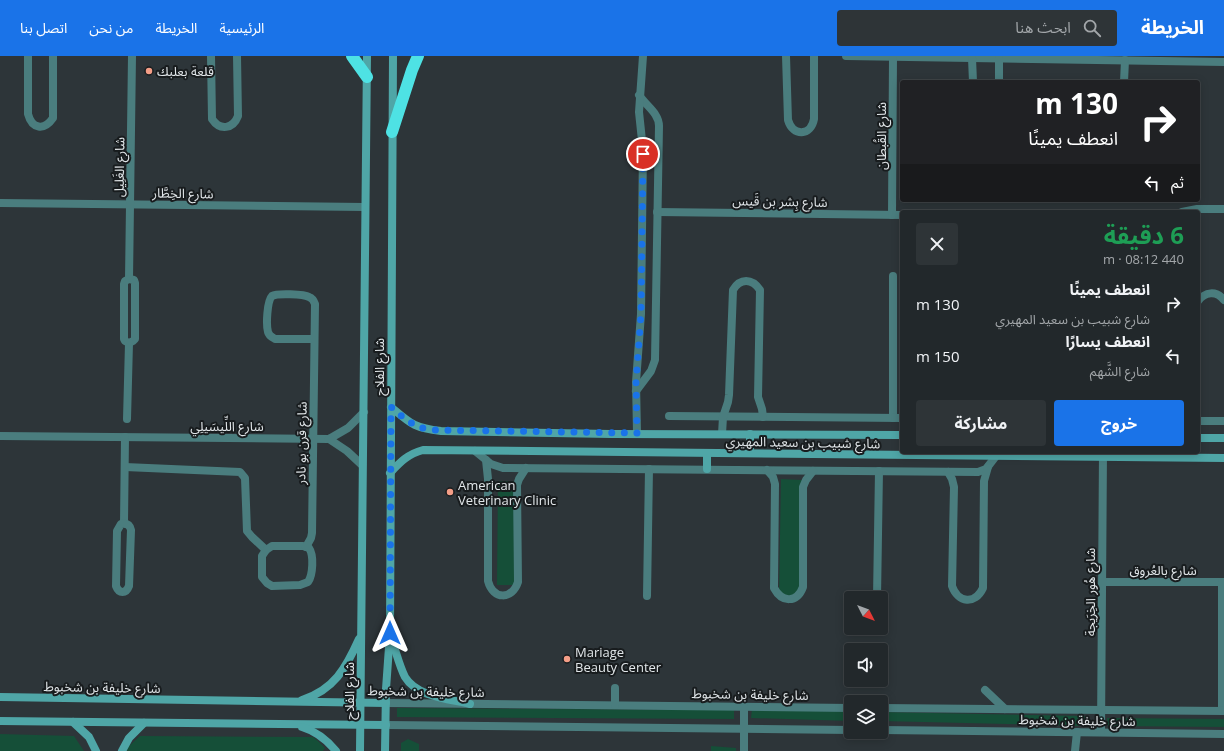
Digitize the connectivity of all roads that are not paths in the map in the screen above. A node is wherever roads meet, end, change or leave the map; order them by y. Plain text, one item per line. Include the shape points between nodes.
1 (28, 56) edge
2 (53, 56) edge
3 (132, 56) edge
4 (211, 56) edge
5 (237, 56) edge
6 (352, 56) edge
7 (367, 56) edge
8 (393, 56) edge
9 (418, 56) edge
10 (642, 56) edge
11 (786, 56) edge
12 (814, 56) edge
13 (846, 56) edge
14 (893, 57) edge
15 (972, 58) junction
16 (999, 58) junction
17 (1124, 60) junction
18 (1224, 62) edge
19 (367, 77) junction
20 (973, 80) edge
21 (999, 80) edge
22 (1124, 80) edge
23 (639, 95) junction
24 (639, 118) junction
25 (658, 118) junction
26 (392, 132) junction
27 (0, 203) edge
28 (130, 204) junction
29 (365, 207) junction
30 (1224, 209) edge
31 (1192, 210) edge
32 (658, 212) junction
33 (892, 215) junction
34 (900, 215) edge
35 (893, 276) dead end
36 (1200, 299) edge
37 (1224, 300) edge
38 (314, 339) junction
39 (636, 370) junction
40 (648, 374) junction
41 (636, 391) junction
42 (391, 407) junction
43 (364, 412) junction
44 (669, 416) dead end
45 (723, 417) junction
46 (763, 417) junction
47 (893, 418) junction
48 (900, 418) edge
49 (127, 419) dead end
50 (1200, 421) edge
51 (1224, 421) edge
52 (637, 433) junction
53 (722, 434) junction
54 (750, 434) junction
55 (900, 435) edge
56 (0, 436) edge
57 (125, 437) junction
58 (1200, 438) edge
59 (1224, 438) edge
60 (312, 439) junction
61 (329, 439) junction
62 (475, 451) junction
63 (707, 453) junction
64 (750, 453) junction
65 (1103, 454) edge
66 (996, 456) junction
67 (1224, 458) edge
68 (486, 460) junction
69 (362, 465) junction
70 (989, 465) junction
71 (125, 467) junction
72 (526, 468) junction
73 (649, 469) junction
74 (707, 470) junction
75 (767, 470) junction
76 (813, 471) junction
77 (879, 471) junction
78 (948, 472) junction
79 (390, 473) junction
80 (124, 523) junction
81 (306, 547) junction
82 (266, 550) junction
83 (1102, 582) junction
84 (1223, 582) edge
85 (877, 591) edge
86 (647, 596) dead end
87 (390, 633) junction
88 (361, 635) junction
89 (615, 688) dead end
90 (985, 690) dead end
91 (0, 697) edge
92 (297, 701) junction
93 (360, 702) junction
94 (386, 703) junction
95 (470, 704) junction
96 (615, 705) junction
97 (744, 706) junction
98 (844, 708) edge
99 (888, 708) edge
100 (1005, 709) junction
101 (1101, 710) junction
102 (1223, 711) edge
103 (0, 721) edge
104 (73, 722) junction
105 (144, 723) junction
106 (360, 724) junction
107 (295, 725) junction
108 (386, 725) junction
109 (744, 729) junction
110 (844, 730) edge
111 (888, 730) edge
112 (1077, 732) junction
113 (1101, 732) junction
114 (1224, 734) edge
115 (96, 751) edge
116 (122, 751) edge
117 (336, 751) edge
118 (360, 751) edge
119 (385, 751) edge
120 (744, 751) edge
121 (1075, 751) edge

1 - 2 street via 28,114 29,120 38,127 49,123 52,118
3 - 28 street, شارع الغَلِيل
4 - 5 street via 212,119 216,124 226,128 236,122 238,116
6 - 19 highway
7 - 19 main road, شارع الفلاح
8 - 26 main road, شارع الفلاح
9 - 26 highway
10 - 23 street
11 - 12 street via 788,120 790,126 799,132 810,130 813,125
13 - 14 street
14 - 15 street
14 - 33 street, شارع القُبطان
15 - 16 street
15 - 20 street
16 - 17 street
16 - 21 street
17 - 18 street
17 - 22 street
19 - 29 main road, شارع الفلاح
23 - 24 street
23 - 25 street
24 - 25 street via 651,114
24 - 39 street via 643,154 641,314
25 - 32 street
26 - 42 main road, شارع الفلاح
27 - 28 street, شارع الخِطَّار
28 - 29 street, شارع الخِطَّار
28 - 49 street, شارع الغَلِيل via 129,279 135,283 135,325 134,339 129,343
29 - 43 main road, شارع الفلاح
30 - 31 street
32 - 33 street, شارع بِشر بن قَيس
32 - 40 street via 655,360
33 - 34 street, شارع بِشر بن قَيس
35 - 47 street
36 - 37 street via 1213,293
38 - 38 street, شارع قرن بو نادر via 270,336 268,304 271,298 276,294 312,298 315,304
38 - 60 street, شارع قرن بو نادر
39 - 40 street
39 - 41 street
40 - 41 street
41 - 52 street
42 - 52 main road, شارع شبيب بن سعيد المهيري via 411,424 429,430
42 - 79 main road, شارع الفلاح
43 - 61 street via 348,428
43 - 69 main road, شارع الفلاح
44 - 45 street
45 - 46 street
45 - 46 street, شارع شبيب بن سعيد المهيري via 729,395 733,290 736,285 746,280 757,285 760,290 758,396
45 - 53 street, شارع شبيب بن سعيد المهيري
46 - 47 street
47 - 48 street
50 - 51 street
52 - 53 main road, شارع شبيب بن سعيد المهيري
53 - 54 main road, شارع شبيب بن سعيد المهيري
54 - 55 main road, شارع شبيب بن سعيد المهيري
54 - 64 main road
56 - 57 street, شارع اللِّيسَيلِي
57 - 60 street, شارع اللِّيسَيلِي
57 - 71 street
58 - 59 main road
60 - 61 street, شارع اللِّيسَيلِي
60 - 81 street, شارع قرن بو نادر via 312,533
61 - 69 street
62 - 63 main road, شارع شبيب بن سعيد المهيري
62 - 68 street
62 - 79 main road, شارع شبيب بن سعيد المهيري via 423,450 403,460
63 - 64 main road, شارع شبيب بن سعيد المهيري
63 - 74 main road
64 - 66 main road, شارع شبيب بن سعيد المهيري
65 - 66 main road, شارع شبيب بن سعيد المهيري
65 - 67 main road, شارع شبيب بن سعيد المهيري
65 - 83 street, شارع هُور الخِرَيجة
66 - 70 street
68 - 72 street via 497,467
68 - 72 street via 488,581 489,588 499,595 512,593 518,582 517,485
69 - 88 main road, شارع الفلاح
70 - 78 street via 978,472
70 - 78 street via 984,481 983,588 981,594 970,600 958,597 952,586 954,487
71 - 80 street
71 - 82 street via 240,472 245,478 247,531
72 - 73 street
73 - 74 street
73 - 86 street
74 - 75 street
75 - 76 street
75 - 76 street via 775,484 774,588 782,598 789,599 795,598 802,587 803,487
76 - 77 street
77 - 78 street
77 - 85 street
79 - 87 main road, شارع الفلاح
80 - 80 street via 129,525 131,530 129,586 128,590 120,592 116,586 117,531
81 - 82 street via 272,546
81 - 82 street via 311,552 311,577 303,585 272,586 267,583 262,577 262,556
83 - 84 street, شارع بالعُروق
83 - 101 street, شارع هُور الخِرَيجة
84 - 102 street
87 - 94 main road, شارع الفلاح
87 - 95 main road via 401,669 409,682 429,694
88 - 92 main road via 351,659 332,684 309,698
88 - 93 main road, شارع الفلاح
89 - 96 street
90 - 100 street
91 - 92 main road, شارع خليفة بن شخبوط
92 - 93 main road, شارع خليفة بن شخبوط
93 - 94 main road, شارع خليفة بن شخبوط
93 - 106 main road, شارع الفلاح
94 - 95 street, شارع خليفة بن شخبوط
94 - 108 main road, شارع الفلاح
95 - 96 street, شارع خليفة بن شخبوط
96 - 97 street, شارع خليفة بن شخبوط
97 - 98 street, شارع خليفة بن شخبوط
97 - 109 street
99 - 100 street, شارع خليفة بن شخبوط
100 - 101 street, شارع خليفة بن شخبوط
101 - 102 street, شارع خليفة بن شخبوط
101 - 113 street, شارع هُور الخِرَيجة
103 - 104 main road
104 - 105 main road
104 - 115 main road via 89,737
105 - 107 main road
105 - 116 main road via 129,738
106 - 107 main road
106 - 108 main road
106 - 118 main road, شارع الفلاح
107 - 117 main road via 310,730 331,744
108 - 109 street
108 - 119 main road, شارع الفلاح
109 - 110 street
109 - 120 street
111 - 112 street, شارع خليفة بن شخبوط
112 - 113 street, شارع خليفة بن شخبوط
112 - 121 street
113 - 114 street, شارع خليفة بن شخبوط

